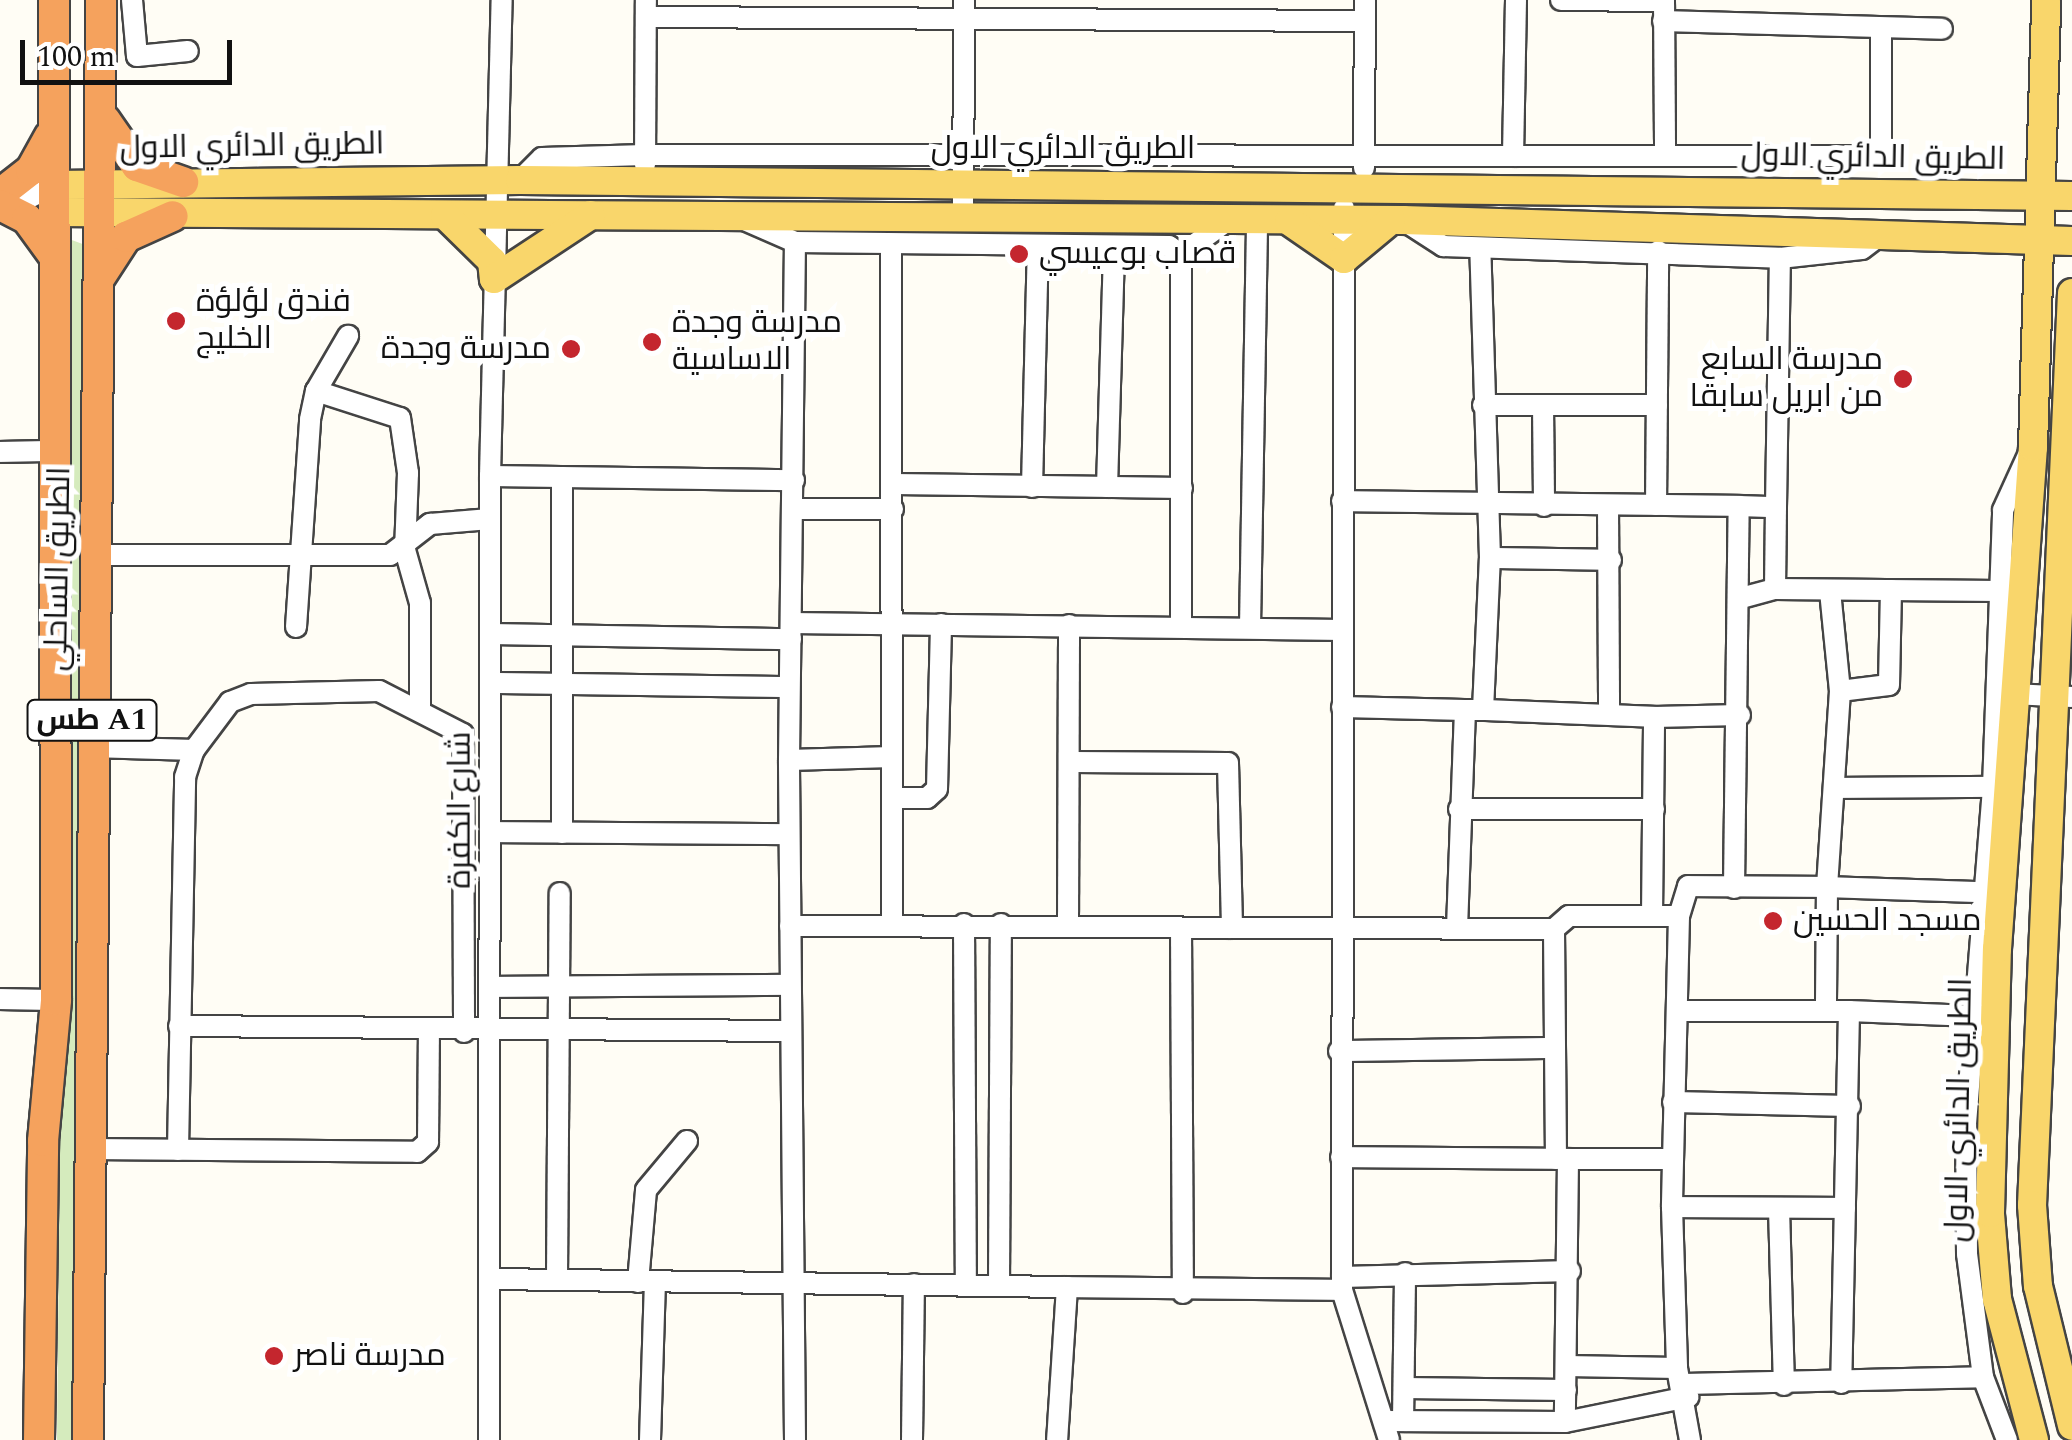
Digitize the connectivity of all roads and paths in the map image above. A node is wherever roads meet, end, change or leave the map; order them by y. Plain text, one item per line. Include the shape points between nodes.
1 (54, 0) edge
2 (101, 0) edge
3 (132, 0) edge
4 (502, 0) edge
5 (1516, 0) edge
6 (1561, 0) edge
7 (2046, 0) edge
8 (964, 7) edge
9 (1664, 7) edge
10 (647, 8) edge
11 (799, 8) edge
12 (1097, 8) edge
13 (1227, 9) edge
14 (1365, 10) edge
15 (1881, 28) junction
16 (1942, 28) dead end
17 (188, 51) dead end
18 (102, 112) junction
19 (52, 129) junction
20 (963, 155) junction
21 (1364, 156) junction
22 (1513, 156) junction
23 (1665, 156) junction
24 (645, 168) junction
25 (508, 180) junction
26 (183, 182) junction
27 (963, 184) junction
28 (1354, 186) junction
29 (2043, 196) junction
30 (2072, 196) edge
31 (100, 198) junction
32 (54, 199) junction
33 (6, 200) edge
34 (497, 214) junction
35 (593, 214) junction
36 (445, 215) junction
37 (734, 215) junction
38 (173, 216) junction
39 (964, 217) junction
40 (1244, 219) junction
41 (1286, 220) junction
42 (1344, 220) junction
43 (1397, 220) junction
44 (1883, 233) junction
45 (1969, 234) junction
46 (2042, 238) junction
47 (2072, 241) edge
48 (796, 242) junction
49 (891, 245) junction
50 (1038, 246) junction
51 (1114, 246) junction
52 (1480, 248) junction
53 (1658, 251) junction
54 (1181, 254) junction
55 (1344, 258) junction
56 (1780, 258) junction
57 (56, 262) junction
58 (494, 279) junction
59 (99, 280) junction
60 (2072, 294) edge
61 (2039, 296) junction
62 (348, 336) dead end
63 (316, 391) junction
64 (1544, 405) junction
65 (1657, 405) junction
66 (1483, 406) junction
67 (2033, 447) junction
68 (0, 452) edge
69 (50, 452) junction
70 (490, 476) junction
71 (562, 476) junction
72 (794, 480) junction
73 (2030, 482) junction
74 (894, 484) junction
75 (2064, 484) junction
76 (1032, 487) junction
77 (1107, 487) junction
78 (1182, 488) junction
79 (1342, 501) junction
80 (1488, 503) junction
81 (1656, 504) junction
82 (1544, 506) junction
83 (1608, 506) junction
84 (1739, 506) junction
85 (1776, 507) junction
86 (794, 509) junction
87 (893, 509) junction
88 (490, 519) junction
89 (404, 550) junction
90 (94, 555) junction
91 (1490, 558) junction
92 (299, 559) junction
93 (1611, 560) junction
94 (1774, 589) junction
95 (1890, 590) junction
96 (2000, 591) junction
97 (1830, 592) junction
98 (1740, 598) junction
99 (941, 624) junction
100 (892, 625) junction
101 (1069, 625) junction
102 (1182, 626) junction
103 (1250, 627) junction
104 (296, 628) dead end
105 (1343, 630) junction
106 (791, 631) junction
107 (491, 634) junction
108 (564, 636) junction
109 (491, 682) junction
110 (564, 682) junction
111 (789, 687) junction
112 (1840, 691) junction
113 (2012, 694) junction
114 (2062, 696) edge
115 (1342, 707) junction
116 (420, 708) junction
117 (1474, 710) junction
118 (1609, 711) junction
119 (1740, 715) junction
120 (1654, 718) junction
121 (464, 734) junction
122 (491, 737) junction
123 (91, 747) junction
124 (194, 750) junction
125 (892, 756) junction
126 (789, 760) junction
127 (1073, 762) junction
128 (1839, 788) junction
129 (1993, 788) junction
130 (892, 798) junction
131 (1654, 809) junction
132 (1459, 810) junction
133 (491, 832) junction
134 (562, 833) junction
135 (789, 834) junction
136 (1828, 887) junction
137 (1734, 888) junction
138 (1981, 892) junction
139 (560, 893) dead end
140 (1652, 916) junction
141 (1679, 916) junction
142 (892, 924) junction
143 (964, 924) junction
144 (1002, 924) junction
145 (1068, 924) junction
146 (790, 926) junction
147 (1181, 928) junction
148 (1232, 928) junction
149 (1339, 930) junction
150 (1457, 930) junction
151 (1554, 930) junction
152 (789, 985) junction
153 (492, 986) junction
154 (558, 986) junction
155 (0, 998) edge
156 (56, 1000) junction
157 (1826, 1010) junction
158 (1850, 1010) junction
159 (1679, 1011) junction
160 (1973, 1016) junction
161 (179, 1026) junction
162 (559, 1031) junction
163 (789, 1031) junction
164 (464, 1032) junction
165 (430, 1033) junction
166 (492, 1033) junction
167 (1553, 1048) junction
168 (1339, 1051) junction
169 (1994, 1063) junction
170 (2034, 1065) junction
171 (1672, 1102) junction
172 (1850, 1106) junction
173 (687, 1140) dead end
174 (90, 1149) junction
175 (178, 1150) junction
176 (1341, 1158) junction
177 (1562, 1159) junction
178 (1672, 1159) junction
179 (1672, 1207) junction
180 (1778, 1208) junction
181 (1845, 1208) junction
182 (1570, 1271) junction
183 (1405, 1273) junction
184 (556, 1277) junction
185 (492, 1279) junction
186 (646, 1282) junction
187 (966, 1282) junction
188 (1342, 1283) junction
189 (914, 1284) junction
190 (999, 1284) junction
191 (797, 1286) junction
192 (1067, 1287) junction
193 (1182, 1292) junction
194 (2043, 1309) junction
195 (2002, 1318) junction
196 (1568, 1366) junction
197 (1983, 1377) junction
198 (1683, 1383) junction
199 (1841, 1383) junction
200 (1784, 1384) junction
201 (1404, 1388) junction
202 (1566, 1390) junction
203 (1565, 1422) junction
204 (2072, 1426) edge
205 (1392, 1428) edge
206 (39, 1440) edge
207 (88, 1440) edge
208 (489, 1440) edge
209 (650, 1440) edge
210 (794, 1440) edge
211 (912, 1440) edge
212 (1056, 1440) edge
213 (1690, 1440) edge
214 (2007, 1440) edge
215 (2034, 1440) edge

1 - 19 highway, طس A1
2 - 18 highway, الطريق الساحلي / طس A1
3 - 17 street via 137,56
4 - 25 street, شارع الكفرة
5 - 22 street
6 - 9 street
7 - 29 main road
8 - 11 street
8 - 12 street
8 - 20 street
9 - 15 street
9 - 23 street
10 - 11 street
10 - 24 street
12 - 13 street
13 - 14 street
14 - 21 street
15 - 16 street
15 - 23 street via 1877,154
18 - 26 highway via 114,142 137,166
18 - 31 highway, الطريق الساحلي / طس A1
19 - 32 highway, طس A1
19 - 33 highway via 32,170
20 - 21 street
20 - 24 street
20 - 27 street
21 - 22 street
21 - 28 street
22 - 23 street
24 - 25 main road, الطريق الدائري الاول
24 - 27 main road, الطريق الدائري الاول
25 - 26 main road, الطريق الدائري الاول
25 - 34 street, شارع الكفرة
26 - 31 main road, الطريق الدائري الاول
27 - 28 main road, الطريق الدائري الاول
27 - 39 street
28 - 29 main road, الطريق الدائري الاول
28 - 42 street
29 - 30 main road, الطريق الدائري الاول
29 - 46 main road
31 - 32 main road, الطريق الدائري الاول
31 - 38 main road, الطريق الدائري الاول
31 - 59 highway, الطريق الساحلي / طس A1
32 - 33 street
32 - 57 highway, طس A1
33 - 57 highway via 40,231
34 - 35 main road, الطريق الدائري الاول
34 - 36 main road, الطريق الدائري الاول
34 - 58 street, شارع الكفرة
35 - 37 main road, الطريق الدائري الاول
35 - 58 main road
36 - 38 main road, الطريق الدائري الاول
36 - 58 main road via 492,262
37 - 39 main road, الطريق الدائري الاول
37 - 48 street
38 - 59 highway via 126,236
39 - 40 main road, الطريق الدائري الاول
40 - 41 main road, الطريق الدائري الاول
40 - 54 street
40 - 103 street
41 - 42 main road, الطريق الدائري الاول
41 - 55 main road
42 - 43 main road, الطريق الدائري الاول
42 - 55 street
43 - 44 main road, الطريق الدائري الاول
43 - 52 street via 1430,242
43 - 55 main road
44 - 45 main road, الطريق الدائري الاول
44 - 56 street via 1862,249
45 - 46 main road, الطريق الدائري الاول
45 - 61 main road via 2015,255
46 - 47 main road, الطريق الدائري الاول
46 - 61 main road, الطريق الدائري الاول
48 - 49 street
48 - 72 street
49 - 50 street
49 - 74 street
50 - 51 street
50 - 76 street
51 - 54 street
51 - 77 street
52 - 53 street
52 - 66 street
53 - 56 street
53 - 65 street
54 - 78 street
55 - 79 street
56 - 85 street
57 - 69 highway, طس A1
58 - 70 street, شارع الكفرة
59 - 90 highway, الطريق الساحلي / طس A1
60 - 75 main road
61 - 67 main road, الطريق الدائري الاول
62 - 63 street
63 - 89 street via 400,418 408,473
63 - 92 street
64 - 65 street
64 - 66 street
64 - 82 street
65 - 81 street
66 - 80 street
67 - 73 main road, الطريق الدائري الاول
67 - 96 street via 2003,510
68 - 69 street
69 - 156 highway, طس A1
70 - 71 street
70 - 88 street, شارع الكفرة
71 - 72 street
71 - 108 street
72 - 86 street
73 - 75 main road
73 - 113 main road, الطريق الدائري الاول
74 - 76 street
74 - 87 street
75 - 114 main road
76 - 77 street
77 - 78 street
78 - 102 street
79 - 80 street
79 - 105 street
80 - 82 street
80 - 91 street
81 - 83 street
81 - 84 street
82 - 83 street
83 - 93 street
84 - 85 street
84 - 98 street
85 - 94 street
86 - 87 street
86 - 106 street
87 - 100 street
88 - 89 street via 430,524
88 - 107 street, شارع الكفرة
89 - 92 street
89 - 116 street via 420,604
90 - 92 street
90 - 123 highway, الطريق الساحلي / طس A1
91 - 93 street
91 - 117 street
92 - 104 street
93 - 118 street
94 - 97 street
94 - 98 street
95 - 96 street
95 - 97 street
95 - 112 street via 1889,685
96 - 129 street
97 - 112 street
98 - 119 street
99 - 100 street
99 - 101 street
99 - 130 street via 937,789 922,799
100 - 106 street
100 - 125 street
101 - 102 street
101 - 127 street
102 - 103 street
103 - 105 street
105 - 115 street
106 - 108 street
106 - 111 street
107 - 108 street
107 - 109 street, شارع الكفرة
108 - 110 street
109 - 110 street
109 - 122 street, شارع الكفرة
110 - 111 street
110 - 134 street
111 - 126 street
112 - 128 street
113 - 114 street
113 - 169 main road, الطريق الدائري الاول
114 - 170 main road
115 - 117 street
115 - 149 street
116 - 121 street
116 - 124 street via 379,691 251,694 230,702
117 - 118 street
117 - 132 street
118 - 120 street
119 - 120 street
119 - 137 street
120 - 131 street
121 - 122 street
121 - 164 street
122 - 133 street, شارع الكفرة
123 - 124 street
123 - 174 highway, الطريق الساحلي / طس A1
124 - 161 street via 182,828
125 - 126 street
125 - 130 street
126 - 135 street
127 - 145 street
127 - 148 street via 1228,764
128 - 129 street
128 - 136 street
129 - 138 street
130 - 142 street
131 - 132 street
131 - 140 street
132 - 150 street
133 - 134 street
133 - 153 street, شارع الكفرة
134 - 135 street
135 - 146 street
136 - 137 street
136 - 138 street
136 - 157 street
137 - 141 street via 1688,886
138 - 160 street
139 - 154 street
140 - 141 street
140 - 151 street via 1568,916
141 - 159 street
142 - 143 street
142 - 146 street
143 - 144 street
143 - 187 street
144 - 145 street
144 - 190 street
145 - 147 street
146 - 152 street
147 - 148 street
147 - 193 street
148 - 149 street
149 - 150 street
149 - 168 street
150 - 151 street
151 - 167 street
152 - 154 street
152 - 163 street
153 - 154 street
153 - 166 street, شارع الكفرة
154 - 162 street
155 - 156 street
156 - 206 highway, طس A1 via 43,1141
157 - 158 street
157 - 159 street
158 - 160 street
158 - 172 street
159 - 171 street
160 - 197 street via 1966,1254
161 - 165 street
161 - 175 street
162 - 163 street
162 - 166 street
162 - 184 street
163 - 191 street
164 - 165 street
164 - 166 street
165 - 175 street via 428,1142 417,1152
166 - 185 street, شارع الكفرة
167 - 168 street
167 - 177 street
168 - 176 street
169 - 170 main road
169 - 195 main road, الطريق الدائري الاول via 1990,1213
170 - 194 main road via 2032,1206
171 - 172 street
171 - 178 street
172 - 181 street
173 - 186 street via 646,1190
174 - 175 street
174 - 207 highway, الطريق الساحلي / طس A1
176 - 177 street
176 - 188 street
177 - 178 street
177 - 182 street
178 - 179 street
179 - 180 street
179 - 198 street
180 - 181 street
180 - 200 street
181 - 199 street
182 - 183 street
182 - 196 street
183 - 188 street
183 - 201 street
184 - 185 street
184 - 186 street
185 - 208 street, شارع الكفرة
186 - 191 street
186 - 209 street
187 - 189 street
187 - 190 street
188 - 193 street
188 - 205 street
189 - 191 street
189 - 211 street
190 - 192 street
191 - 210 street
192 - 193 street
192 - 212 street
194 - 195 main road
194 - 204 main road
195 - 215 main road, الطريق الدائري الاول
196 - 198 street
196 - 202 street
197 - 199 street
197 - 214 street
198 - 200 street
198 - 203 street
198 - 213 street
199 - 200 street
201 - 202 street
201 - 205 street
202 - 203 street
203 - 205 street

